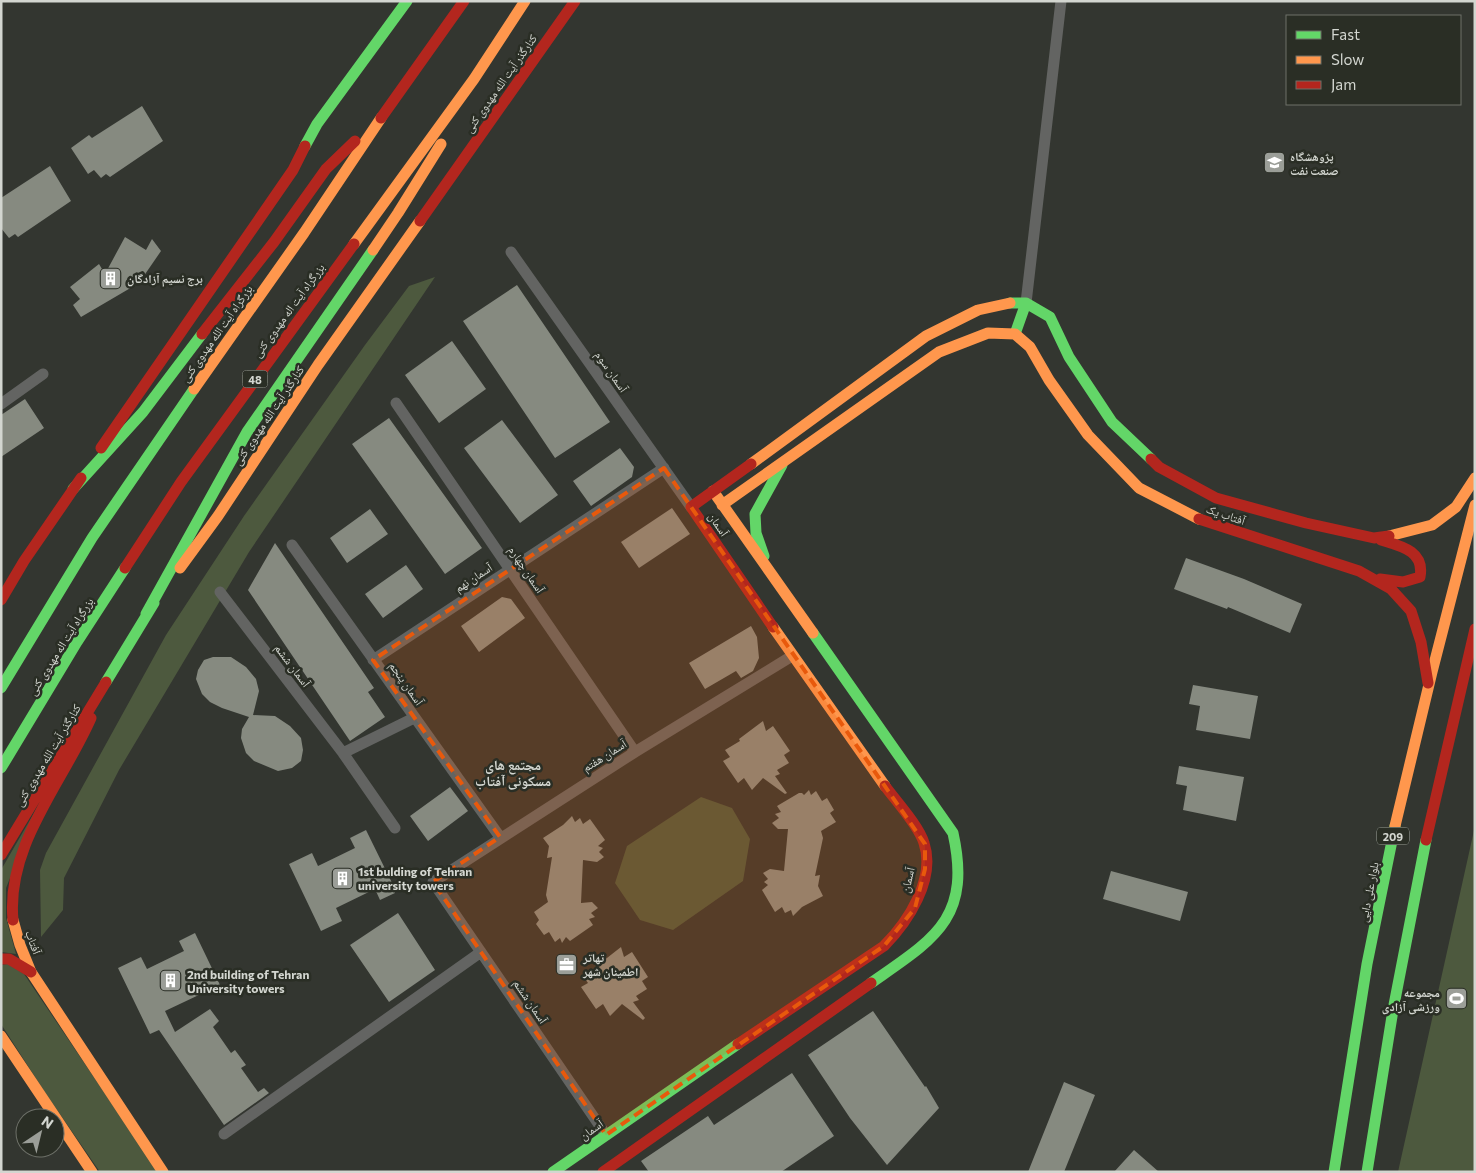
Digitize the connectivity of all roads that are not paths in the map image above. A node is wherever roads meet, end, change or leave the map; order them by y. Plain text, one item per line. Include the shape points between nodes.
1 (407, 1) edge
2 (464, 1) edge
3 (525, 1) edge
4 (575, 1) edge
5 (1061, 1) edge
6 (474, 79) junction
7 (386, 112) junction
8 (511, 252) dead end
9 (1026, 303) junction
10 (1015, 334) junction
11 (42, 374) dead end
12 (396, 403) dead end
13 (1, 404) edge
14 (783, 462) junction
15 (664, 468) junction
16 (1475, 478) edge
17 (74, 489) junction
18 (712, 491) junction
19 (722, 505) junction
20 (1475, 505) edge
21 (691, 507) junction
22 (1374, 538) junction
23 (292, 545) dead end
24 (24, 562) junction
25 (510, 569) junction
26 (769, 572) junction
27 (1372, 579) junction
28 (1, 591) edge
29 (220, 592) dead end
30 (1, 600) edge
31 (146, 614) junction
32 (1475, 629) edge
33 (792, 656) junction
34 (373, 660) junction
35 (1, 688) edge
36 (1429, 688) junction
37 (96, 700) junction
38 (414, 718) junction
39 (635, 752) junction
40 (343, 753) junction
41 (1, 768) edge
42 (395, 828) dead end
43 (500, 837) junction
44 (1, 855) edge
45 (433, 882) joint
46 (481, 952) junction
47 (1, 959) edge
48 (31, 972) junction
49 (2, 1036) edge
50 (224, 1134) dead end
51 (606, 1135) junction
52 (92, 1172) edge
53 (163, 1172) edge
54 (553, 1172) edge
55 (603, 1172) edge
56 (1334, 1172) edge
57 (1367, 1172) edge

1 - 17 main road via 317,124 293,170
2 - 7 main road, بزرگراه آیت الله مهدوی کنی
3 - 6 main road, بزرگراه آیت اله مهدوی کنی / 48
4 - 31 main road, کنارگذر آیت الله مهدوی کنی via 318,365 218,516
5 - 9 street
6 - 31 main road via 459,115 398,213 247,432
6 - 41 main road, بزرگراه آیت اله مهدوی کنی / 48 via 180,482
7 - 17 main road via 326,169 143,412
7 - 35 main road, بزرگراه آیت الله مهدوی کنی via 92,538
8 - 15 street, آسمان سوم
9 - 10 main road
9 - 18 main road, آسمان via 1004,302 978,310 926,336
9 - 22 main road, آفتاب یک via 1050,317 1069,357 1112,422 1159,467 1216,498
10 - 14 main road, آسمان via 988,333 939,352
10 - 27 main road, آفتاب یک via 1030,347 1088,435 1138,488 1203,521 1359,571
11 - 13 street
12 - 25 street, آسمان چهارم
14 - 19 main road, آسمان
14 - 26 main road via 755,514 756,532
15 - 21 street, آسمان سوم
15 - 25 street, آسمان نهم
16 - 22 main road, آفتاب یک via 1456,507 1432,526
17 - 24 main road
18 - 19 main road, آسمان
18 - 21 main road, آسمان
19 - 26 main road, آسمان
20 - 36 main road, بلوار علی دایی / 209
21 - 33 main road, آسمان
22 - 27 main road via 1411,552 1421,561 1423,570 1420,577 1403,582
23 - 34 street, آسمان پنجم
24 - 28 main road
24 - 30 main road
25 - 34 street, آسمان نهم
25 - 39 street, آسمان چهارم
26 - 55 main road, آسمان via 953,833 959,869 952,910 942,928 912,955
27 - 36 main road, آفتاب یک via 1391,589 1411,611 1421,642
29 - 40 street, آسمان ششم
31 - 37 main road, کنارگذر آیت الله مهدوی کنی
32 - 57 main road, 209 via 1424,848
33 - 39 street, آسمان هفتم
33 - 51 main road, آسمان via 924,844 925,869 915,908 884,946
34 - 38 street, آسمان پنجم
36 - 56 main road, بلوار علی دایی / 209 via 1392,840 1360,1005
37 - 44 main road, کنارگذر آیت الله مهدوی کنی
37 - 48 main road, آفتاب via 81,742 30,834 12,889 12,917 20,948
38 - 40 street
38 - 43 street, آسمان پنجم
39 - 43 street, آسمان هفتم
40 - 42 street, آسمان ششم
43 - 45 street, آسمان هفتم
45 - 46 street, آسمان ششم
46 - 50 street
46 - 51 street, آسمان ششم
47 - 48 main road via 9,959
48 - 53 main road, آفتاب
49 - 52 main road
51 - 54 main road, آسمان

